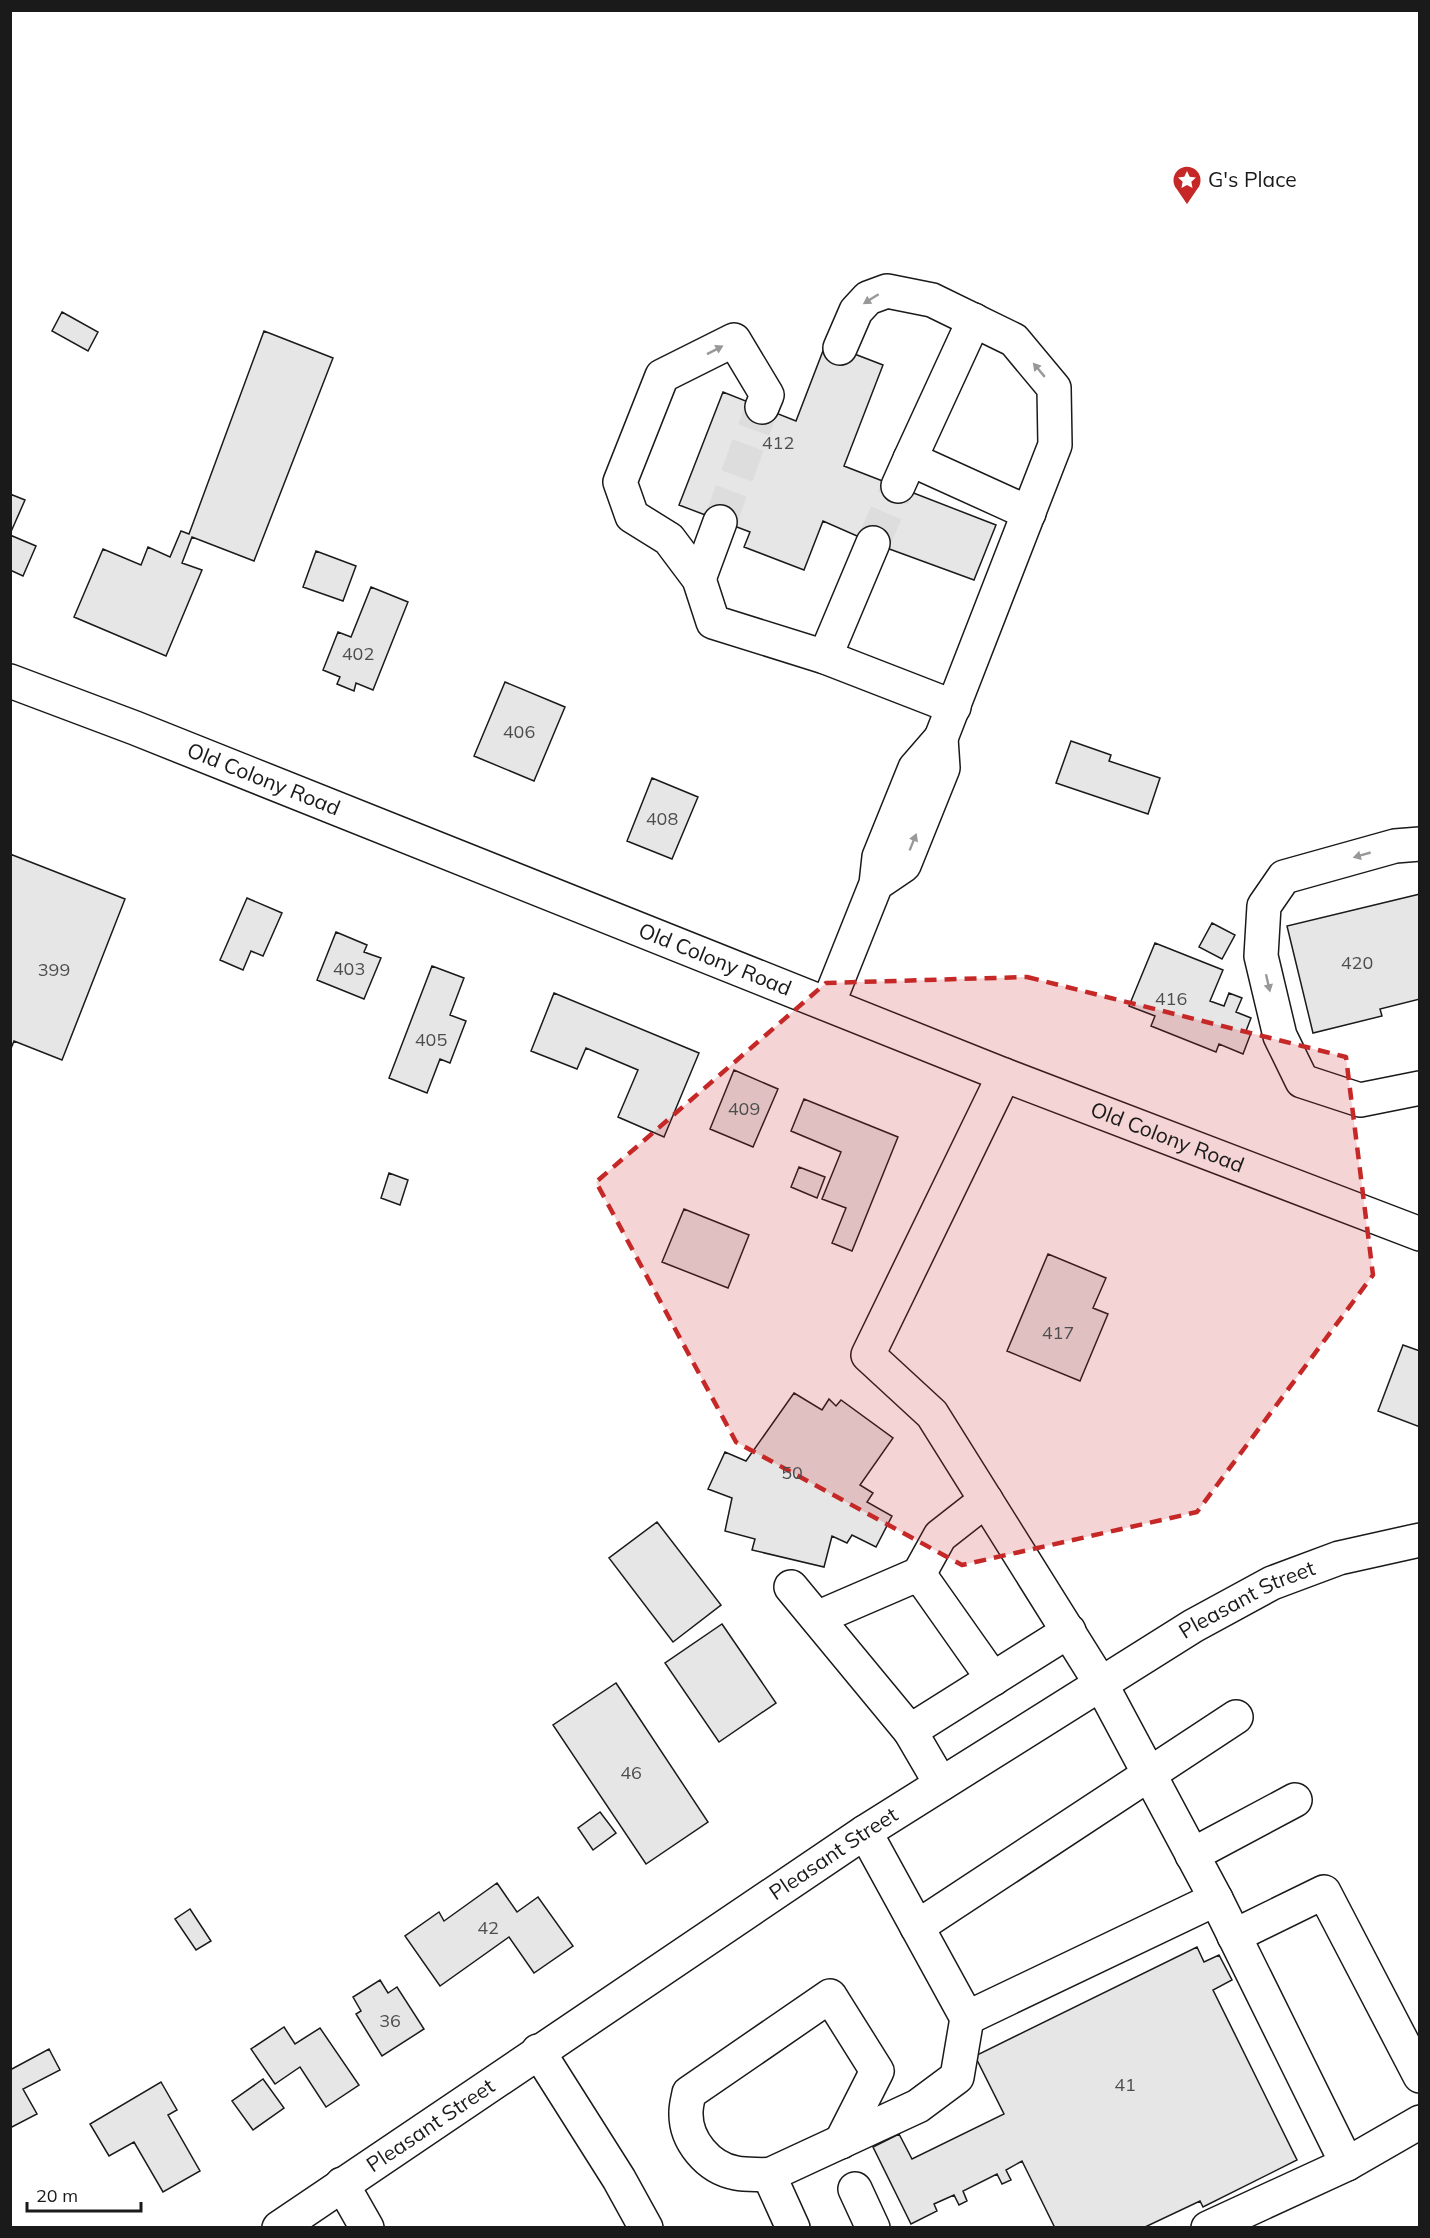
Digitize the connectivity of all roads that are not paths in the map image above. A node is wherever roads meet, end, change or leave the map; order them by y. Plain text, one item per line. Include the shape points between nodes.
1 (974, 320) junction
2 (840, 348) dead end
3 (762, 407) tunnel mouth
4 (1029, 513) junction
5 (720, 522) tunnel mouth
6 (873, 543) tunnel mouth
7 (699, 579) junction
8 (825, 657) junction
9 (10, 681) edge
10 (954, 707) junction
11 (1419, 844) edge
12 (828, 1004) junction
13 (1004, 1075) junction
14 (1419, 1088) edge
15 (1419, 1234) edge
16 (986, 1500) junction
17 (1419, 1540) edge
18 (919, 1574) junction
19 (791, 1587) dead end
20 (817, 1618) junction
21 (1069, 1631) junction
22 (993, 1679) junction
23 (1101, 1684) junction
24 (1236, 1716) dead end
25 (910, 1731) junction
26 (1149, 1774) junction
27 (941, 1784) junction
28 (1295, 1800) dead end
29 (865, 1832) junction
30 (1192, 1855) junction
31 (1216, 1899) junction
32 (917, 1927) junction
33 (1234, 1935) junction
34 (967, 2018) junction
35 (538, 2051) junction
36 (1419, 2076) edge
37 (1419, 2122) edge
38 (841, 2142) junction
39 (1347, 2164) junction
40 (769, 2175) junction
41 (342, 2184) junction
42 (855, 2189) dead end
43 (279, 2228) edge
44 (366, 2228) edge
45 (646, 2228) edge
46 (793, 2228) edge
47 (873, 2228) edge
48 (1208, 2228) edge

1 -> 2 main road via 932,300 887,291 868,298 856,311
4 -> 1 main road via 1055,445 1054,388 1014,340
1 - 4 main road via 904,473
7 -> 3 main road via 669,539 632,516 620,482 662,376 734,340 767,395
4 - 10 main road
5 - 7 main road
6 - 8 main road
7 - 8 main road via 713,621
8 - 10 main road
9 - 12 main road, Old Colony Road
10 - 12 main road via 941,738 943,768 904,866 876,884
11 -> 14 main road via 1395,846 1284,877 1264,906 1261,956 1280,1036 1302,1081 1360,1100
12 - 13 main road, Old Colony Road
13 - 15 main road, Old Colony Road
13 - 16 main road via 868,1355 932,1414
16 - 18 main road via 940,1536
16 - 21 main road
17 - 23 main road, Pleasant Street via 1339,1558 1272,1583 1193,1626
18 - 20 main road
18 - 22 main road
19 - 20 main road
20 - 25 main road
21 - 22 main road
21 - 23 main road
22 - 25 main road
23 - 26 main road
23 - 27 main road, Pleasant Street
24 - 26 main road
25 - 27 main road
26 - 30 main road
26 - 32 main road
27 - 29 main road, Pleasant Street
28 - 30 main road
29 - 32 main road
29 - 35 main road, Pleasant Street
30 - 31 main road
31 - 33 main road
31 - 34 main road
32 - 34 main road
33 - 36 main road via 1324,1892
33 - 39 main road
34 - 38 main road via 957,2077 918,2106
35 - 41 main road, Pleasant Street
35 - 45 main road
37 - 39 main road
38 - 40 main road
38 - 40 main road via 877,2071 830,1996 689,2093 689,2133 699,2151 715,2165 734,2173
39 - 48 main road
40 - 46 main road
41 - 43 main road, Pleasant Street
41 - 44 main road
42 - 47 main road

